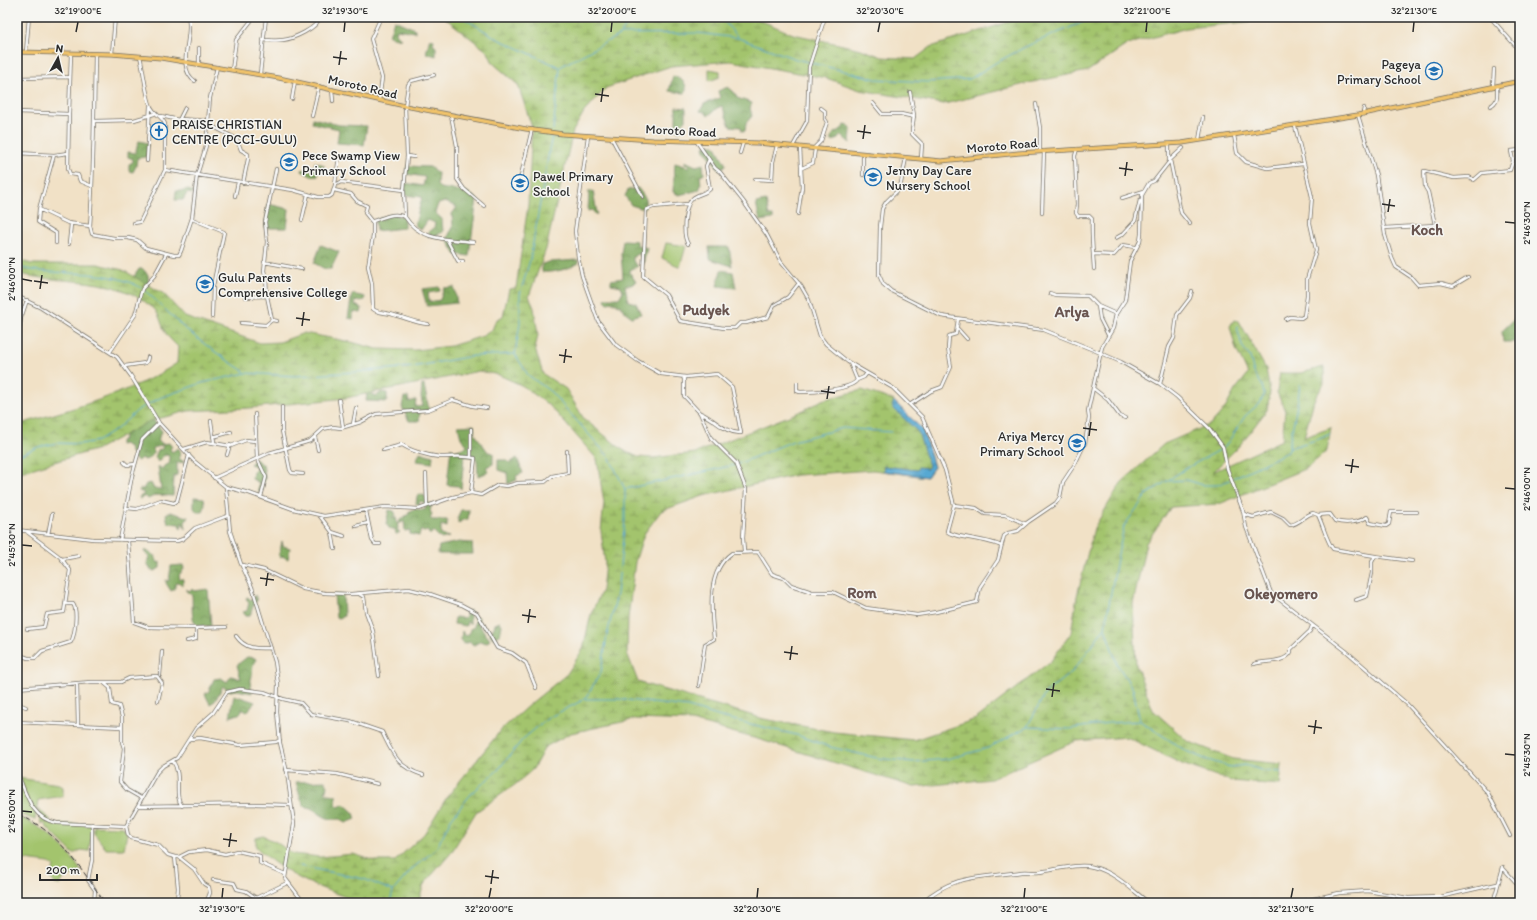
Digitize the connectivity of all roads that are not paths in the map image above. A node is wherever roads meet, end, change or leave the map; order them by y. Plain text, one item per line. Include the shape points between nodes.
1 (29, 17) edge
2 (115, 17) edge
3 (188, 17) edge
4 (266, 17) edge
5 (320, 17) edge
6 (381, 17) edge
7 (825, 17) edge
8 (1490, 17) edge
9 (251, 21) dead end
10 (263, 40) junction
11 (199, 48) dead end
12 (1520, 51) edge
13 (17, 52) edge
14 (26, 52) junction
15 (71, 54) junction
16 (95, 54) junction
17 (112, 54) junction
18 (140, 56) junction
19 (186, 62) junction
20 (199, 64) junction
21 (217, 67) junction
22 (1494, 69) dead end
23 (232, 70) junction
24 (260, 74) junction
25 (434, 75) dead end
26 (70, 77) junction
27 (17, 78) edge
28 (195, 81) dead end
29 (295, 81) junction
30 (1520, 81) edge
31 (1495, 85) junction
32 (319, 86) junction
33 (332, 89) junction
34 (910, 92) dead end
35 (292, 99) dead end
36 (378, 100) junction
37 (333, 102) dead end
38 (873, 103) dead end
39 (1036, 104) dead end
40 (150, 105) junction
41 (405, 106) junction
42 (1490, 106) dead end
43 (185, 108) dead end
44 (821, 108) dead end
45 (1364, 108) dead end
46 (17, 112) edge
47 (1363, 113) junction
48 (69, 114) junction
49 (150, 114) junction
50 (154, 114) junction
51 (451, 114) junction
52 (1358, 115) junction
53 (160, 116) junction
54 (312, 116) dead end
55 (1203, 116) dead end
56 (914, 117) junction
57 (180, 119) junction
58 (95, 121) junction
59 (208, 123) junction
60 (1295, 126) junction
61 (532, 129) junction
62 (1234, 135) junction
63 (588, 136) junction
64 (611, 137) junction
65 (1199, 140) junction
66 (697, 142) junction
67 (743, 143) junction
68 (1169, 144) junction
69 (778, 145) junction
70 (793, 146) junction
71 (800, 147) junction
72 (1183, 148) dead end
73 (814, 149) junction
74 (1077, 149) junction
75 (1520, 150) edge
76 (1042, 151) junction
77 (19, 153) edge
78 (68, 153) junction
79 (740, 153) dead end
80 (863, 154) junction
81 (54, 156) junction
82 (407, 156) junction
83 (339, 157) dead end
84 (414, 157) dead end
85 (17, 158) edge
86 (906, 158) junction
87 (709, 159) junction
88 (921, 160) junction
89 (1170, 160) junction
90 (147, 161) dead end
91 (1303, 164) junction
92 (801, 168) junction
93 (276, 169) dead end
94 (165, 170) junction
95 (197, 175) junction
96 (864, 175) dead end
97 (754, 179) dead end
98 (238, 182) junction
99 (243, 183) junction
100 (335, 185) junction
101 (92, 186) junction
102 (272, 187) junction
103 (518, 188) dead end
104 (334, 190) junction
105 (404, 190) junction
106 (1145, 190) junction
107 (308, 194) junction
108 (235, 196) dead end
109 (644, 197) dead end
110 (1122, 198) dead end
111 (1141, 198) junction
112 (687, 204) junction
113 (484, 206) dead end
114 (39, 209) junction
115 (1042, 213) dead end
116 (798, 214) dead end
117 (405, 217) junction
118 (192, 218) junction
119 (302, 220) dead end
120 (373, 221) junction
121 (134, 223) dead end
122 (71, 224) junction
123 (1190, 224) dead end
124 (90, 226) junction
125 (1384, 228) junction
126 (1116, 238) dead end
127 (447, 240) junction
128 (56, 242) dead end
129 (473, 242) dead end
130 (69, 244) dead end
131 (688, 244) dead end
132 (1135, 247) junction
133 (166, 254) junction
134 (1093, 254) junction
135 (463, 261) dead end
136 (264, 262) junction
137 (302, 269) dead end
138 (1094, 269) dead end
139 (1468, 277) dead end
140 (799, 283) junction
141 (1192, 291) dead end
142 (1050, 293) dead end
143 (17, 296) edge
144 (267, 296) junction
145 (245, 297) dead end
146 (27, 300) junction
147 (1098, 306) junction
148 (1116, 314) junction
149 (212, 317) dead end
150 (958, 319) junction
151 (1286, 319) dead end
152 (272, 320) junction
153 (277, 321) dead end
154 (241, 323) dead end
155 (428, 324) dead end
156 (958, 329) junction
157 (1108, 336) junction
158 (966, 339) dead end
159 (17, 343) edge
160 (110, 352) junction
161 (1101, 354) junction
162 (148, 356) dead end
163 (850, 363) junction
164 (125, 366) junction
165 (868, 373) junction
166 (685, 378) junction
167 (857, 380) junction
168 (797, 383) dead end
169 (1160, 384) junction
170 (1094, 389) junction
171 (339, 400) dead end
172 (911, 404) junction
173 (282, 408) dead end
174 (356, 408) dead end
175 (487, 408) dead end
176 (700, 413) junction
177 (255, 414) dead end
178 (1125, 418) dead end
179 (211, 421) dead end
180 (159, 423) junction
181 (353, 425) junction
182 (344, 426) junction
183 (470, 429) dead end
184 (231, 432) dead end
185 (315, 436) junction
186 (214, 437) junction
187 (255, 441) junction
188 (214, 442) junction
189 (230, 446) junction
190 (285, 447) junction
191 (184, 449) junction
192 (318, 450) dead end
193 (383, 450) dead end
194 (567, 451) dead end
195 (189, 455) junction
196 (227, 455) dead end
197 (470, 457) junction
198 (257, 458) junction
199 (124, 462) dead end
200 (135, 464) junction
201 (303, 474) dead end
202 (426, 474) dead end
203 (214, 478) junction
204 (226, 487) junction
205 (471, 493) junction
206 (261, 497) junction
207 (954, 505) junction
208 (427, 506) junction
209 (127, 508) junction
210 (366, 511) junction
211 (1243, 511) junction
212 (1418, 512) dead end
213 (52, 514) dead end
214 (319, 515) junction
215 (227, 516) junction
216 (1318, 516) junction
217 (368, 523) junction
218 (1026, 524) junction
219 (356, 526) dead end
220 (17, 530) edge
221 (26, 532) junction
222 (332, 532) junction
223 (48, 534) junction
224 (344, 536) dead end
225 (120, 540) junction
226 (128, 541) junction
227 (380, 544) dead end
228 (1001, 546) junction
229 (335, 549) dead end
230 (744, 551) junction
231 (79, 556) dead end
232 (1375, 556) junction
233 (61, 559) junction
234 (1412, 561) dead end
235 (240, 564) junction
236 (359, 594) junction
237 (1356, 600) dead end
238 (65, 604) junction
239 (1312, 625) junction
240 (226, 627) dead end
241 (196, 628) junction
242 (28, 629) dead end
243 (236, 636) dead end
244 (187, 641) dead end
245 (271, 648) junction
246 (162, 651) dead end
247 (17, 654) edge
248 (1254, 664) dead end
249 (160, 674) dead end
250 (379, 676) dead end
251 (103, 682) junction
252 (77, 684) junction
253 (699, 686) dead end
254 (17, 688) edge
255 (536, 688) dead end
256 (277, 696) junction
257 (17, 698) edge
258 (158, 701) dead end
259 (26, 706) dead end
260 (17, 722) edge
261 (78, 725) junction
262 (122, 727) junction
263 (190, 739) junction
264 (280, 740) junction
265 (173, 761) junction
266 (286, 770) junction
267 (17, 772) edge
268 (423, 775) dead end
269 (378, 784) dead end
270 (141, 798) junction
271 (291, 805) junction
272 (138, 806) junction
273 (182, 806) junction
274 (91, 824) junction
275 (126, 826) junction
276 (1510, 836) dead end
277 (174, 857) junction
278 (179, 858) junction
279 (285, 874) junction
280 (213, 880) dead end
281 (288, 883) junction
282 (1498, 884) junction
283 (1520, 887) edge
284 (94, 903) edge
285 (184, 903) edge
286 (206, 903) edge
287 (304, 903) edge
288 (921, 903) edge
289 (1149, 903) edge
290 (1296, 903) edge
291 (1494, 903) edge

1 - 14 street
2 - 17 street
3 - 19 street
4 - 10 street
5 - 10 street via 316,24 293,37
6 - 36 street via 371,39 382,78
7 - 70 street via 809,67 807,120
8 - 12 street
9 - 23 street via 236,40
10 - 24 street
11 - 20 street
13 - 14 main road, Moroto Road
14 - 15 main road, Moroto Road
15 - 16 main road, Moroto Road
15 - 26 street
16 - 17 main road, Moroto Road
16 - 58 street
17 - 18 main road, Moroto Road
18 - 19 main road, Moroto Road
18 - 40 street
19 - 20 main road, Moroto Road
19 - 28 street via 189,74
20 - 21 main road, Moroto Road
21 - 23 main road, Moroto Road
21 - 59 street
22 - 31 street
23 - 24 main road, Moroto Road
24 - 29 main road, Moroto Road
25 - 41 street via 410,82
26 - 27 street
26 - 48 street
29 - 32 main road, Moroto Road
29 - 35 street
30 - 31 main road, Moroto Road
31 - 42 street via 1497,98 1495,104
31 - 47 main road, Moroto Road
32 - 33 main road, Moroto Road
32 - 54 street
33 - 36 main road, Moroto Road
33 - 37 street
34 - 56 street
36 - 41 main road, Moroto Road
38 - 56 street via 882,114
39 - 76 street
40 - 49 street
40 - 50 street
41 - 51 main road, Moroto Road
41 - 82 street
43 - 57 street
44 - 73 street via 825,111 826,126 821,141
45 - 47 street
46 - 48 street
47 - 52 main road, Moroto Road
48 - 78 street
49 - 50 street
49 - 58 street via 134,120
49 - 90 street
50 - 53 street
51 - 61 main road, Moroto Road
51 - 113 street via 457,146 457,179 464,189
52 - 60 main road, Moroto Road
52 - 125 street via 1376,174
53 - 57 street
53 - 94 street via 164,124
55 - 65 street
56 - 88 street via 912,134 922,144
57 - 59 street
58 - 101 street
59 - 95 street via 206,146
59 - 99 street via 237,139 241,150 248,154
60 - 62 main road, Moroto Road
60 - 91 street
61 - 63 main road, Moroto Road
61 - 103 street
62 - 65 main road, Moroto Road
62 - 91 street via 1237,153 1246,162 1267,168
63 - 64 main road, Moroto Road
63 - 166 street via 575,231 578,257 594,314 616,345 628,355 661,374
64 - 66 main road, Moroto Road
64 - 109 street
65 - 68 main road, Moroto Road
66 - 67 main road, Moroto Road
66 - 87 street
67 - 69 main road, Moroto Road
67 - 79 street
68 - 74 main road, Moroto Road
68 - 89 street
69 - 70 main road, Moroto Road
69 - 97 street via 773,162 772,180
70 - 71 main road, Moroto Road
71 - 73 main road, Moroto Road
71 - 92 street
72 - 89 street
73 - 80 main road, Moroto Road
73 - 92 street via 813,163
74 - 76 main road, Moroto Road
74 - 134 street via 1076,213 1078,216 1089,216 1092,219
75 - 125 street via 1511,151 1513,161 1510,170 1482,173 1474,180 1424,171 1425,187 1435,225
76 - 88 main road, Moroto Road via 941,161
76 - 115 street
77 - 81 street
77 - 85 street
78 - 81 street
78 - 101 street via 69,173 77,174 80,181
80 - 86 main road, Moroto Road
80 - 96 street
81 - 114 street
82 - 84 street
82 - 105 street
83 - 100 street
86 - 88 main road, Moroto Road
86 - 150 street via 900,188 882,209 878,262 880,280 887,288 919,306 941,316
87 - 112 street via 706,166 710,189 693,197
87 - 140 street via 743,201 767,235 780,260
89 - 106 street
89 - 123 street via 1181,213
91 - 151 street via 1312,196 1310,223 1316,250 1307,279 1304,316 1290,316
92 - 116 street via 802,187
93 - 102 street
94 - 95 street
94 - 121 street via 140,222
95 - 98 street
95 - 118 street
98 - 99 street
98 - 108 street
99 - 102 street
100 - 104 street
100 - 105 street via 341,182
101 - 124 street
102 - 107 street
102 - 136 street via 265,220 267,242
104 - 107 street via 328,198
104 - 120 street via 351,194 357,201 366,205 365,213
105 - 117 street
106 - 110 street
106 - 111 street
107 - 119 street
111 - 126 street via 1135,221
111 - 132 street via 1141,234 1140,241
112 - 131 street via 685,237
112 - 140 street via 646,210 643,276 666,295 680,321 735,328 740,322 768,318 774,305 788,297
114 - 122 street
114 - 128 street via 38,222 56,232
117 - 120 street via 399,214 391,215
117 - 127 street via 409,223 432,238
118 - 133 street via 180,254
118 - 149 street via 224,232 213,286
120 - 155 street via 374,231 368,266 373,309
122 - 124 street
122 - 130 street
124 - 133 street via 93,236 137,240 146,248
125 - 139 street via 1395,266 1411,277 1417,285 1441,282 1453,286
127 - 129 street
127 - 135 street via 458,261
132 - 134 street via 1124,245 1114,256
132 - 148 street via 1130,261 1125,300
133 - 160 street via 151,280 142,289 135,315
134 - 138 street
136 - 137 street
136 - 144 street
140 - 163 street via 807,296 823,340 829,348
141 - 169 street via 1190,298 1177,315 1174,338 1170,344
142 - 147 street via 1088,296
143 - 146 street
144 - 145 street
144 - 152 street
146 - 159 street
146 - 160 street
147 - 148 street
147 - 157 street via 1100,319
148 - 157 street
150 - 156 street
150 - 161 street via 1044,330
152 - 153 street
152 - 154 street via 266,325
156 - 158 street
156 - 172 street via 956,335 949,336 951,367 942,387
157 - 161 street
160 - 164 street
161 - 169 street
161 - 170 street
162 - 164 street via 145,363
163 - 165 street
163 - 167 street
164 - 180 street
165 - 167 street
165 - 172 street via 893,388
166 - 176 street via 684,396
166 - 176 street via 716,374 732,386 741,433 722,428 711,417
167 - 168 street via 850,385 817,392 798,392
169 - 211 street via 1177,397 1220,442
170 - 178 street
170 - 218 street via 1088,411 1085,443 1063,482 1060,497 1056,503
171 - 182 street
172 - 207 street via 926,426 945,470
173 - 190 street
174 - 181 street
175 - 181 street via 452,400 428,410 376,414
176 - 230 street via 711,438 737,465 746,489
177 - 187 street
179 - 186 street
180 - 191 street
180 - 200 street via 143,438
181 - 182 street
182 - 185 street via 325,428
183 - 197 street
184 - 186 street
185 - 190 street via 310,441
185 - 192 street
186 - 188 street
187 - 189 street via 246,440
187 - 198 street
188 - 189 street
188 - 191 street via 201,442
189 - 196 street
190 - 198 street
190 - 201 street via 290,472
191 - 195 street
193 - 197 street via 402,444 432,455
194 - 205 street via 567,473 552,476 544,482 498,485 481,495
195 - 203 street
195 - 209 street via 177,501 174,503 161,500 137,509
197 - 205 street via 475,458
198 - 203 street
198 - 206 street via 266,477
199 - 200 street via 127,465
200 - 209 street
202 - 208 street
203 - 204 street
204 - 206 street
204 - 215 street
205 - 208 street
206 - 214 street
207 - 218 street via 976,508 985,514 1005,515
207 - 228 street via 948,534
208 - 210 street via 419,509 389,507
209 - 225 street
210 - 214 street
210 - 217 street
211 - 216 street via 1245,516 1253,517 1268,512 1276,513 1290,525 1298,524 1310,513
211 - 239 street via 1248,533 1271,593
212 - 216 street via 1390,512 1386,526 1370,523 1367,517 1359,521 1342,523 1335,521 1330,514
213 - 223 street
214 - 222 street
215 - 226 street via 195,528 177,541
215 - 235 street
216 - 232 street via 1333,549
217 - 219 street
217 - 227 street via 372,540 375,544
218 - 228 street via 1018,531 1006,534
220 - 221 street
221 - 223 street
221 - 233 street
222 - 224 street
222 - 229 street
223 - 225 street
225 - 226 street
226 - 241 street via 134,622 148,627
228 - 230 street via 998,560 980,587 977,602 912,615 866,608 833,592 812,592 795,587 784,578 772,574 760,554
230 - 253 street via 734,552 728,556 716,574 711,608 714,639 704,644
231 - 233 street
232 - 234 street
232 - 237 street via 1367,596
233 - 238 street via 70,569
235 - 236 street via 264,570 313,591 337,595
235 - 245 street via 252,587
236 - 250 street via 364,597 373,631
236 - 255 street via 413,590 473,610 497,648 512,653 526,663
238 - 242 street via 64,612 46,615 44,627
238 - 247 street via 73,604 75,608 75,629 71,642 42,651 34,658
239 - 248 street via 1310,631 1291,648 1288,656
239 - 276 street via 1407,704 1488,793
240 - 241 street
241 - 244 street via 195,639
243 - 245 street via 244,645
245 - 256 street via 278,681
246 - 249 street
251 - 252 street
251 - 258 street via 157,676 162,683
251 - 262 street via 110,688 112,704 120,706
252 - 254 street
252 - 261 street
256 - 263 street via 255,690 240,689 228,692 213,713 196,728
256 - 264 street
256 - 268 street via 303,704 311,714 350,721 382,732 395,757 403,766
257 - 259 street via 21,705
260 - 261 street
261 - 262 street
262 - 270 street via 124,748 120,780 123,787
263 - 264 street via 200,738 240,745
263 - 265 street
264 - 266 street
265 - 270 street via 159,769
265 - 273 street via 178,768 179,800
266 - 269 street via 337,774
266 - 271 street
267 - 274 street via 30,804 38,815 54,822
270 - 272 street
271 - 273 street
271 - 279 street via 294,834
272 - 273 street
272 - 275 street
274 - 275 street
274 - 284 street via 92,860 88,880 94,890
275 - 277 street via 131,838 159,846
277 - 278 street
277 - 285 street via 177,900
278 - 279 street via 189,852 207,850 225,854 244,852 261,856 260,863
278 - 286 street via 194,869 209,887 210,893
279 - 281 street
280 - 281 street via 234,883 237,889 246,891 256,898
281 - 287 street
282 - 283 street via 1503,868
282 - 290 street via 1440,897 1408,898 1368,891 1339,893
282 - 291 street
288 - 289 street via 963,879 1085,866 1103,870

